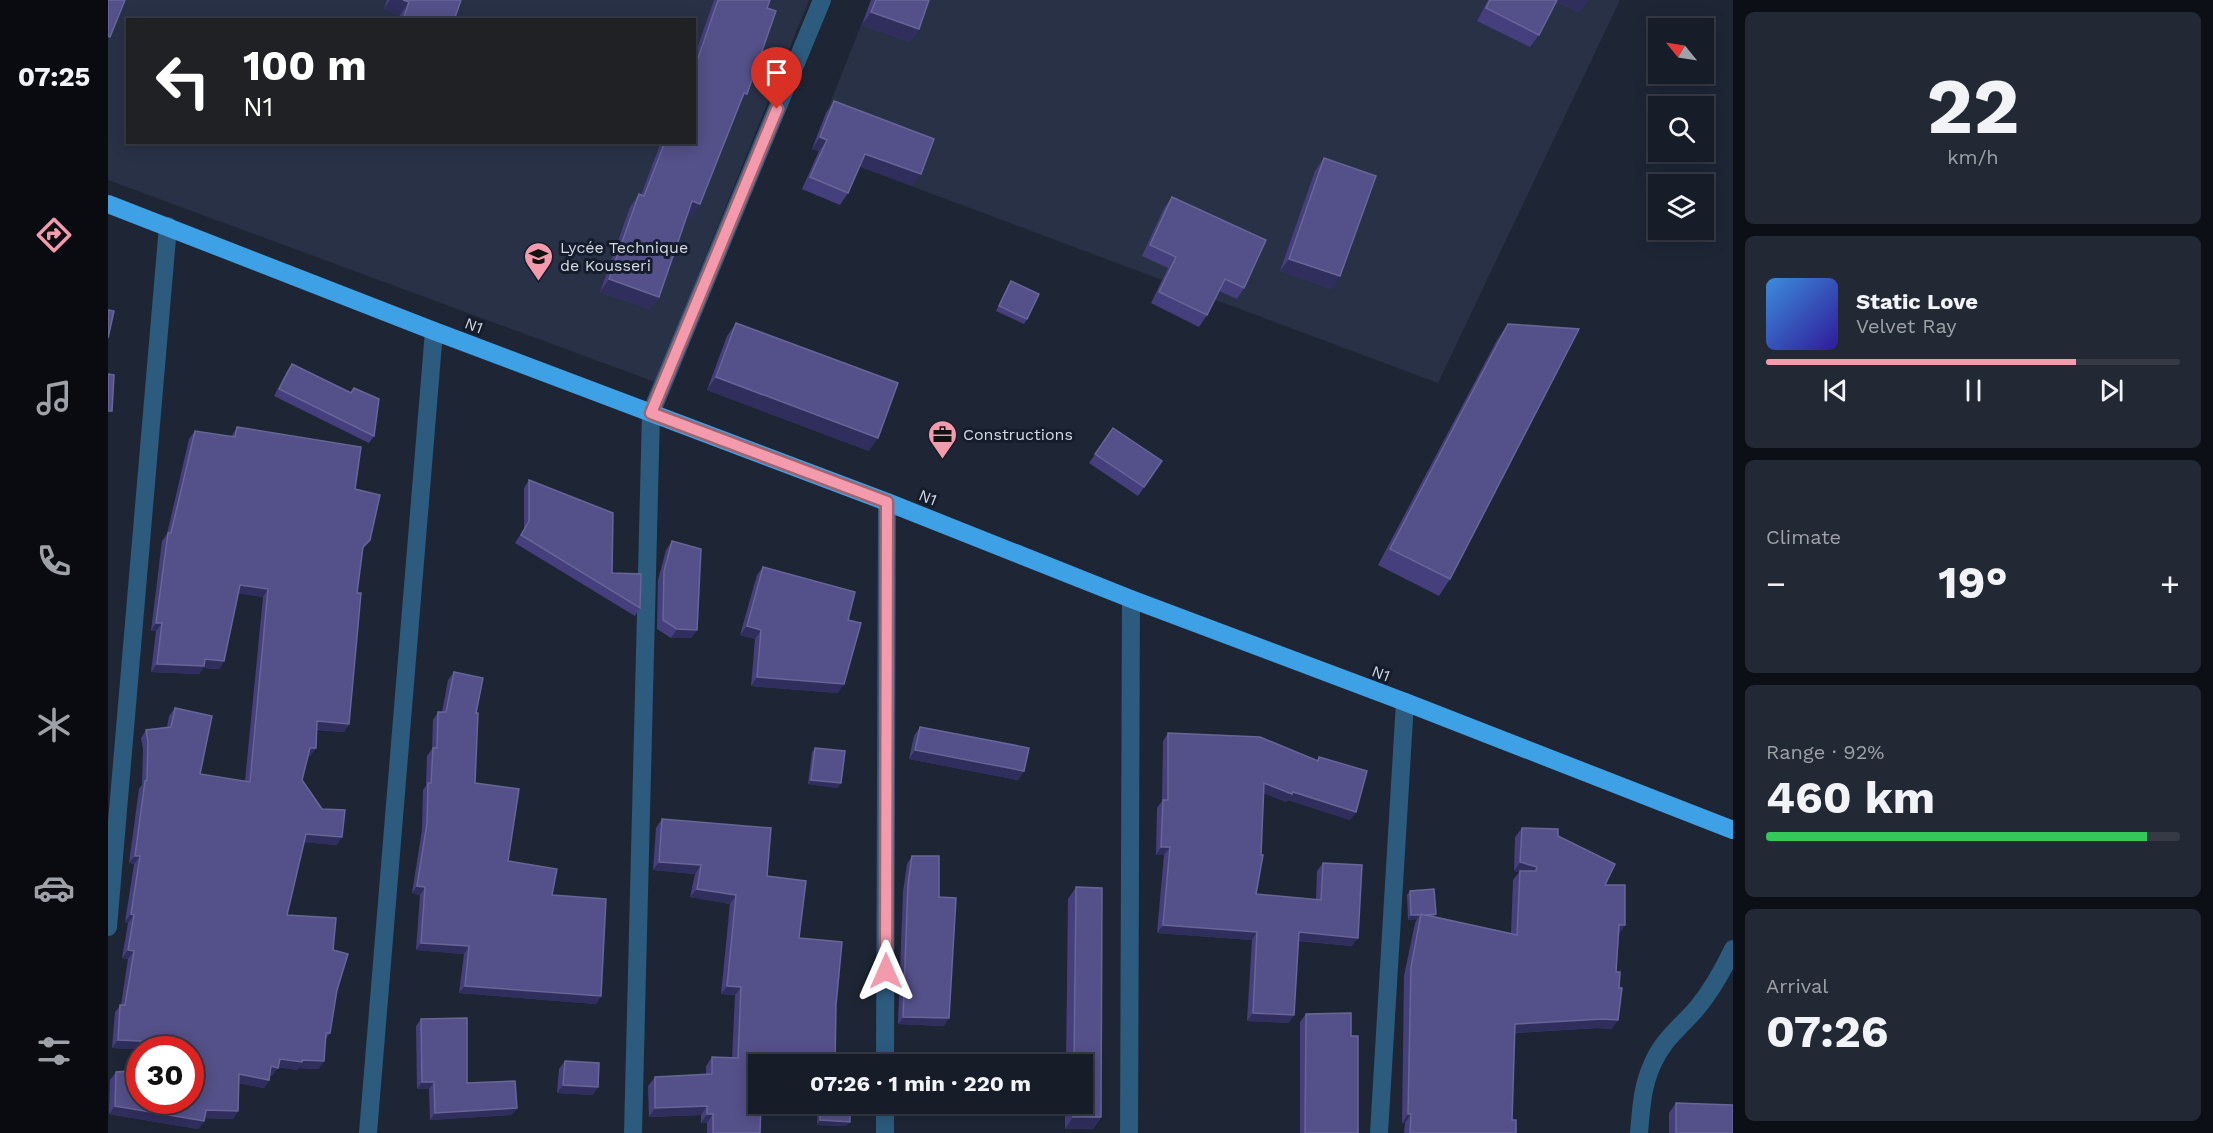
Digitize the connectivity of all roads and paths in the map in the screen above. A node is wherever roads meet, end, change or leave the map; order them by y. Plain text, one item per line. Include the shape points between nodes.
1 (822, 0) edge
2 (108, 204) edge
3 (168, 226) junction
4 (434, 331) junction
5 (651, 413) junction
6 (887, 502) junction
7 (1131, 599) junction
8 (1405, 702) junction
9 (1733, 830) edge
10 (108, 927) edge
11 (1733, 949) edge
12 (885, 1054) edge
13 (885, 1114) edge
14 (368, 1133) edge
15 (633, 1133) edge
16 (885, 1133) edge
17 (1129, 1133) edge
18 (1379, 1133) edge
19 (1639, 1133) edge

1 - 5 street
2 - 3 highway, N1
3 - 4 highway, N1
3 - 10 street
4 - 5 highway, N1
4 - 14 street
5 - 6 highway, N1
5 - 15 street
6 - 7 highway, N1
6 - 12 street
7 - 8 highway, N1
7 - 17 street
8 - 9 highway, N1
8 - 18 street
11 - 19 street via 1718,980 1670,1035 1652,1065 1642,1096
13 - 16 street

